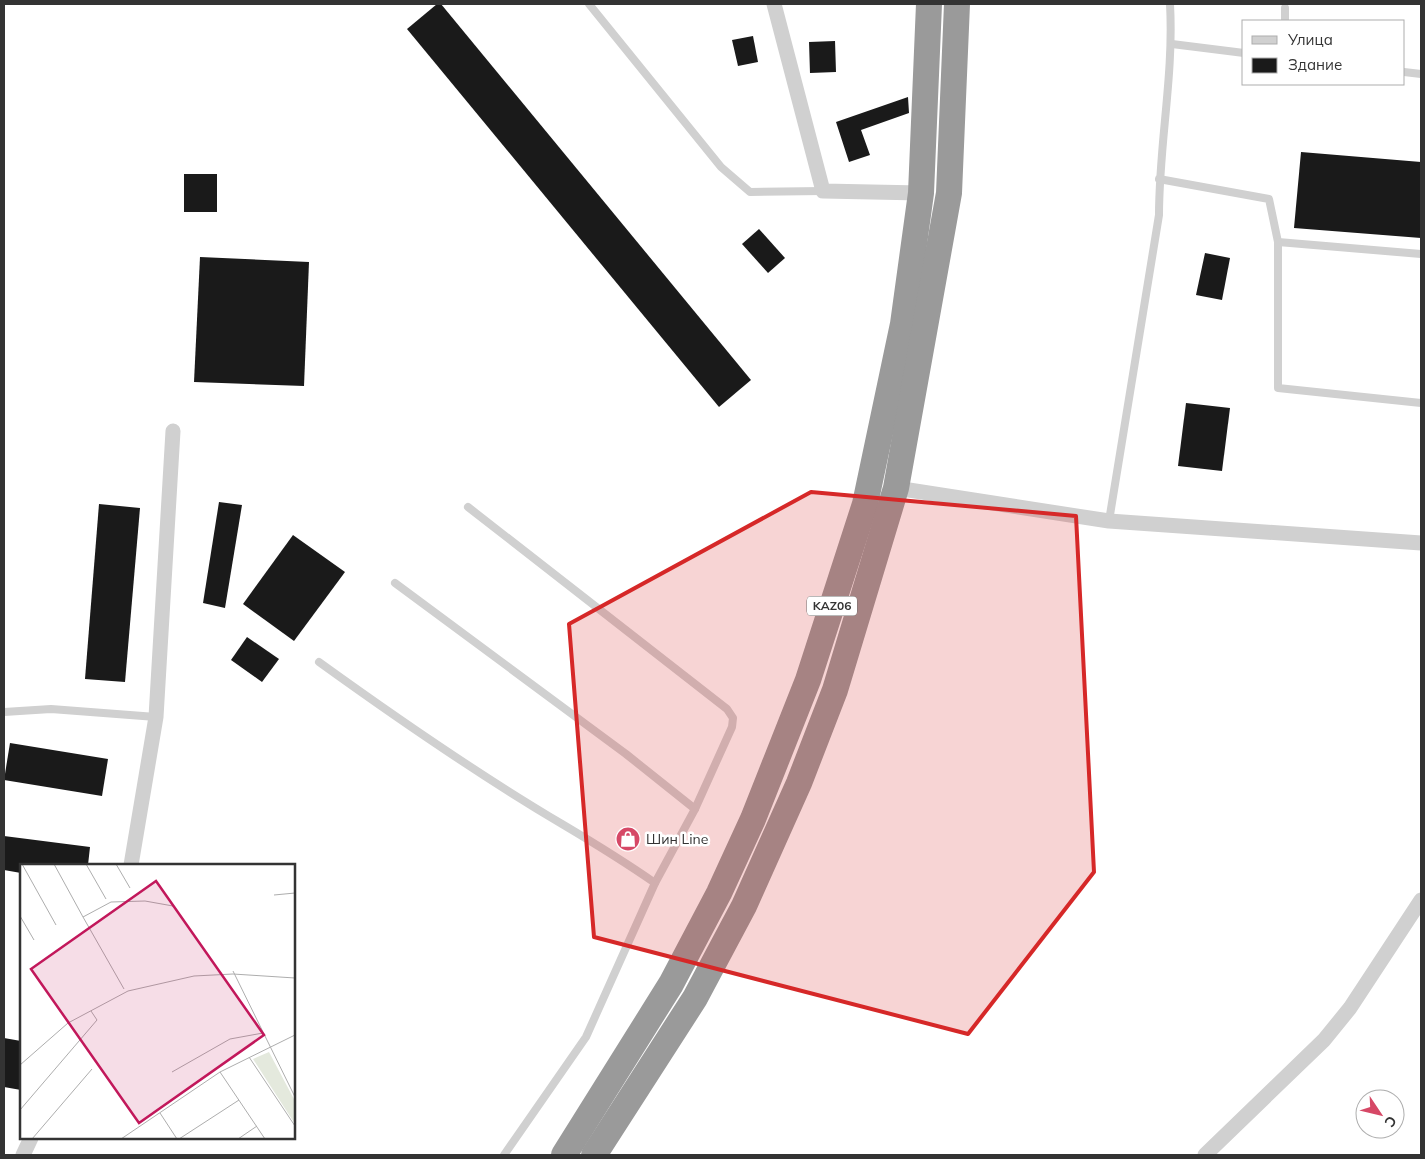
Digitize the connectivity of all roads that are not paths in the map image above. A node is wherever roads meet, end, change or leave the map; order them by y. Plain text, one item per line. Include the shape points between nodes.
1 (588, 4) edge
2 (774, 4) edge
3 (929, 4) edge
4 (958, 4) edge
5 (1170, 4) edge
6 (1285, 8) dead end
7 (1285, 20) edge
8 (1172, 44) junction
9 (1242, 53) edge
10 (1405, 72) edge
11 (1421, 74) edge
12 (1159, 180) junction
13 (823, 191) junction
14 (921, 193) junction
15 (1278, 242) junction
16 (1421, 254) edge
17 (1421, 403) edge
18 (173, 431) dead end
19 (896, 488) junction
20 (468, 507) dead end
21 (1109, 521) junction
22 (1421, 542) edge
23 (395, 584) dead end
24 (319, 662) dead end
25 (4, 712) edge
26 (156, 717) junction
27 (696, 809) junction
28 (131, 864) edge
29 (655, 883) junction
30 (1421, 900) edge
31 (31, 1139) edge
32 (24, 1155) edge
33 (504, 1155) edge
34 (564, 1155) edge
35 (594, 1155) edge
36 (1205, 1155) edge

1 - 13 lane via 721,167 750,192
2 - 13 street
3 - 14 highway, KАZ06
4 - 19 highway, KАZ06 via 948,193
5 - 8 lane
6 - 7 lane
8 - 9 lane
8 - 12 lane
10 - 11 lane
12 - 15 lane via 1269,200
12 - 21 lane via 1159,215
13 - 14 street
14 - 34 highway, KАZ06 via 903,324 865,504 808,680 763,796 719,893 671,984
15 - 16 lane
15 - 17 lane via 1278,388
18 - 26 street
19 - 21 street
19 - 35 highway, KАZ06 via 834,690 778,831 744,906 695,998
20 - 27 lane via 728,709 733,718 732,727
21 - 22 street
23 - 27 lane
24 - 29 lane via 405,724
25 - 26 lane via 50,709
26 - 28 street
27 - 29 lane
29 - 33 lane via 586,1037
30 - 36 street via 1350,1008 1324,1040
31 - 32 street

